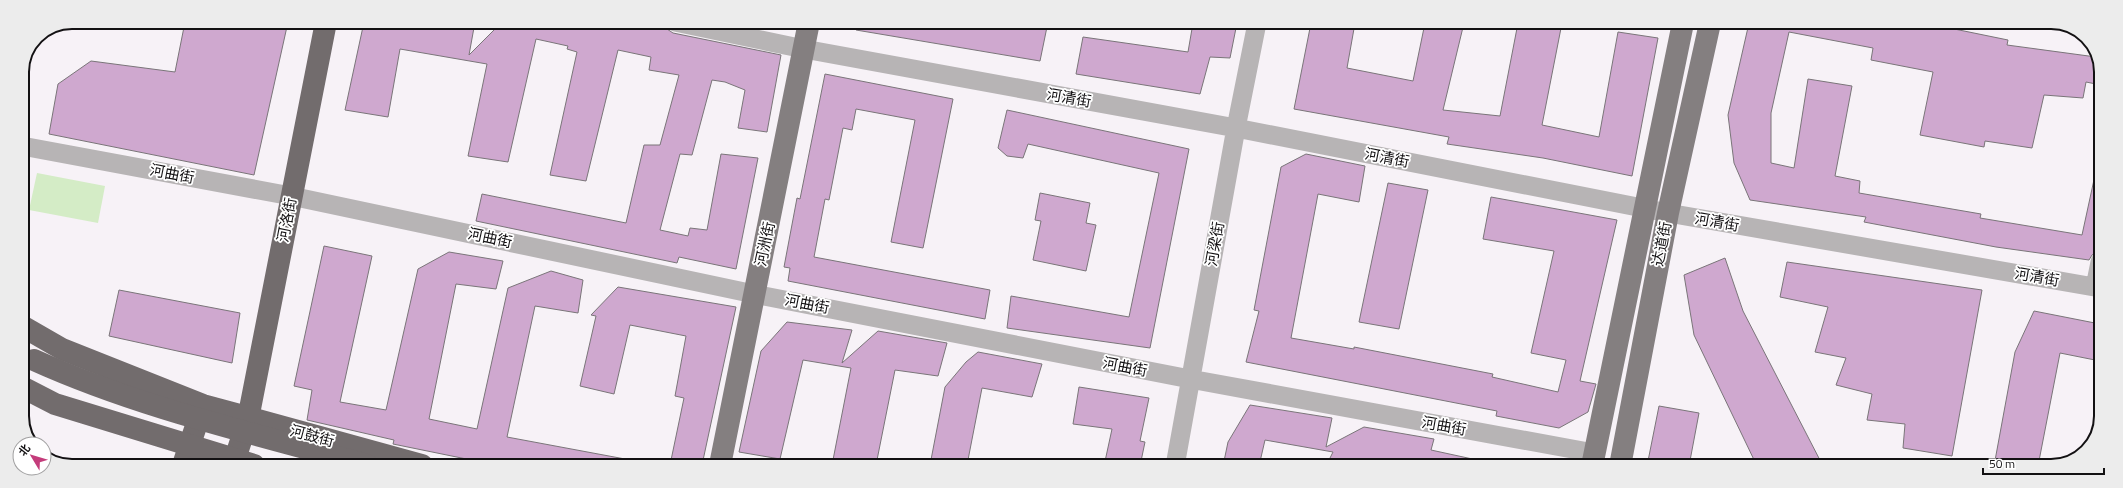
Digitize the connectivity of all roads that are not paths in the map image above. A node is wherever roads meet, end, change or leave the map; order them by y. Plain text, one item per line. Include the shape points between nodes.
1 (325, 29) edge
2 (708, 29) edge
3 (808, 29) edge
4 (1256, 29) edge
5 (1682, 29) edge
6 (1709, 29) edge
7 (804, 50) junction
8 (1236, 128) junction
9 (29, 147) edge
10 (291, 196) junction
11 (1644, 208) junction
12 (1668, 213) junction
13 (2094, 287) edge
14 (754, 294) junction
15 (29, 330) edge
16 (29, 357) edge
17 (1190, 379) junction
18 (29, 390) edge
19 (203, 405) junction
20 (248, 419) junction
21 (185, 459) edge
22 (235, 459) edge
23 (235, 459) edge
24 (347, 459) edge
25 (399, 459) edge
26 (721, 459) edge
27 (1176, 459) edge
28 (1588, 459) edge
29 (1593, 459) edge
30 (1621, 459) edge

1 - 10 highway, 河洛街
2 - 7 street, 河清街
3 - 7 main road, 河洲街
4 - 8 street, 河梁街
5 - 11 main road
6 - 12 main road, 达道街
7 - 8 street, 河清街
7 - 14 main road, 河洲街
8 - 11 street, 河清街
8 - 17 street, 河梁街
9 - 10 street, 河曲街
10 - 14 street, 河曲街
10 - 20 highway, 河洛街
11 - 12 street, 河清街
11 - 29 main road
12 - 13 street, 河清街
12 - 30 main road, 达道街
14 - 17 street, 河曲街
14 - 26 main road, 河洲街
15 - 19 highway, 河鼓街 via 62,349
16 - 24 highway, bridge via 81,381 118,394
17 - 27 street, 河梁街
17 - 28 street, 河曲街
18 - 23 highway, bridge via 56,404
19 - 20 highway, 河鼓街
19 - 21 highway
20 - 22 highway, 河洛街
20 - 25 highway, 河鼓街

